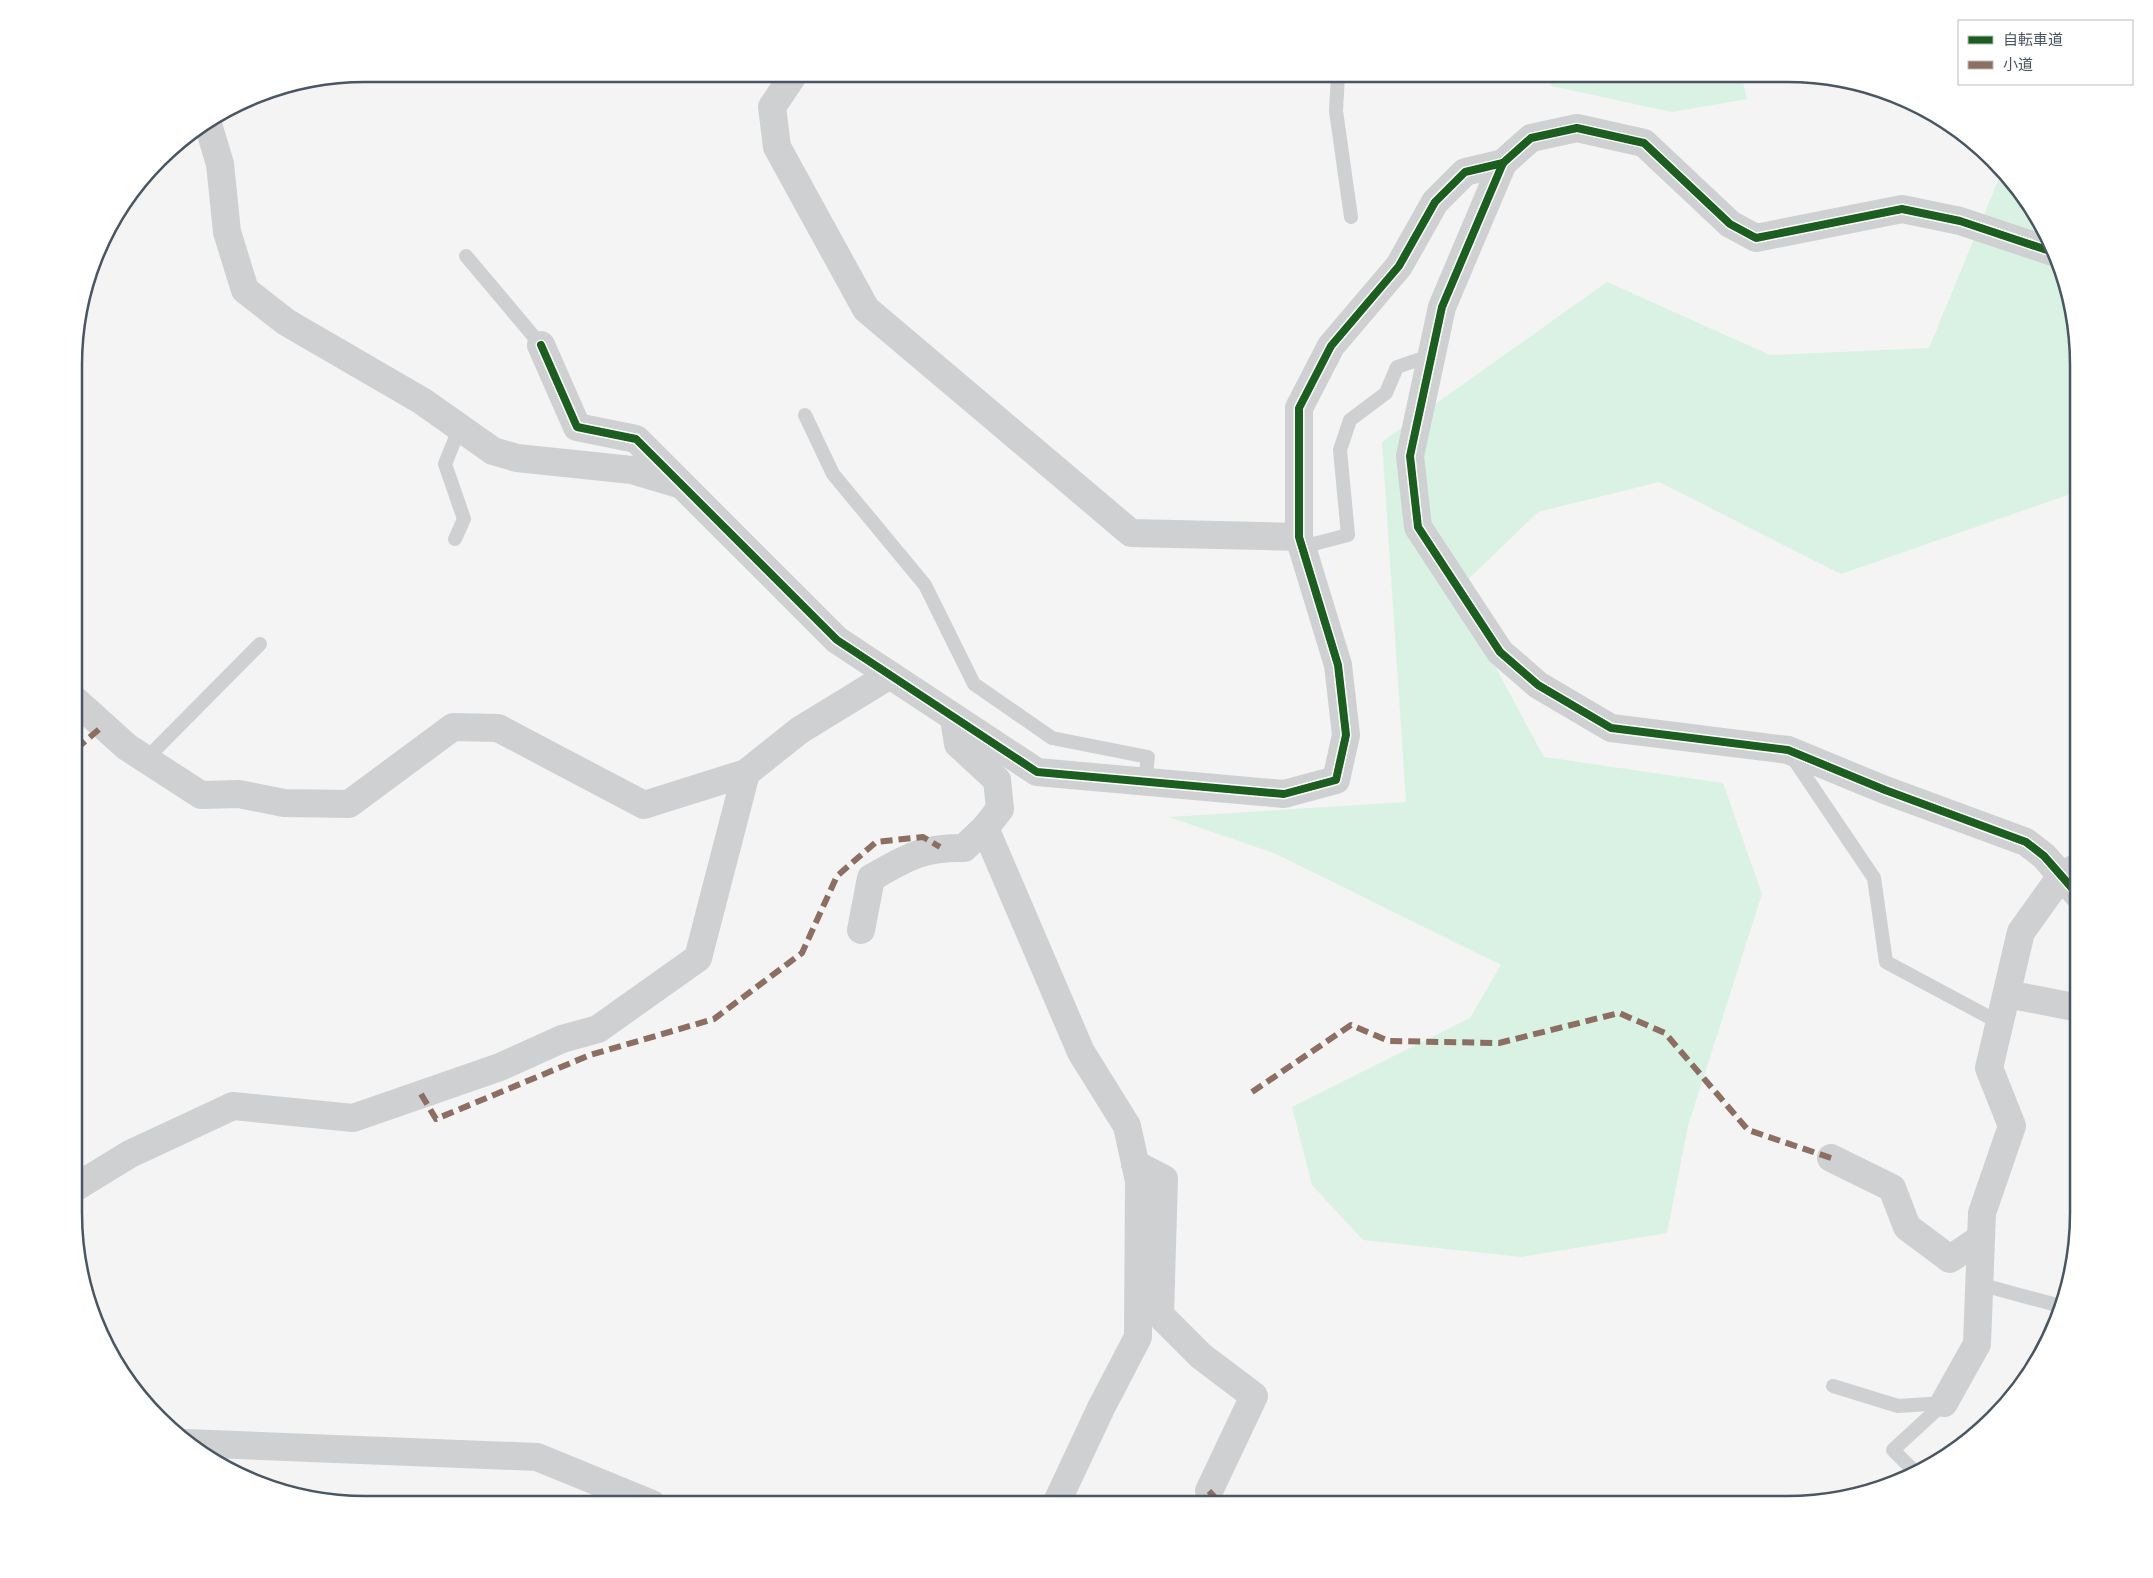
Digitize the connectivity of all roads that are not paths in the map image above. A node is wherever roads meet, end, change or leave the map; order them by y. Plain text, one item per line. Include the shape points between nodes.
1 (789, 82) edge
2 (1338, 82) edge
3 (210, 129) edge
4 (1503, 163) junction
5 (1352, 218) dead end
6 (2045, 249) edge
7 (466, 256) dead end
8 (541, 345) joint
9 (1432, 355) junction
10 (805, 415) dead end
11 (460, 427) junction
12 (683, 485) junction
13 (455, 539) dead end
14 (1300, 542) junction
15 (260, 644) dead end
16 (890, 675) junction
17 (82, 706) edge
18 (954, 718) junction
19 (1788, 750) junction
20 (146, 760) junction
21 (746, 773) junction
22 (1145, 781) junction
23 (985, 828) junction
24 (2070, 871) edge
25 (861, 930) dead end
26 (2006, 994) junction
27 (2070, 1006) edge
28 (2000, 1023) junction
29 (1831, 1158) dead end
30 (1135, 1164) junction
31 (82, 1183) edge
32 (1981, 1238) junction
33 (1979, 1284) junction
34 (2056, 1305) edge
35 (1833, 1386) dead end
36 (1944, 1403) junction
37 (202, 1444) edge
38 (1910, 1467) edge
39 (1208, 1491) dead end
40 (632, 1496) edge
41 (1060, 1496) edge

1 - 14 street via 772,107 776,147 866,309 1131,533
2 - 5 lane via 1336,111
3 - 11 street via 220,164 227,232 245,290 286,322 422,401
4 - 6 street via 1531,138 1577,128 1644,143 1730,224 1756,238 1902,209 1960,221
4 - 9 street via 1442,307
4 - 14 street via 1465,172 1436,202 1398,266 1331,346 1299,408
7 - 8 lane
8 - 12 street via 577,427 636,439
9 - 14 lane via 1397,367 1386,393 1350,420 1340,450 1348,535
9 - 19 street via 1410,456 1418,527 1500,652 1538,685 1611,728
10 - 22 lane via 833,474 925,585 974,684 1052,738 1148,757
11 - 12 street via 493,451 517,458 632,470
11 - 13 lane via 445,464 464,519
12 - 16 street via 836,640
14 - 22 street via 1338,665 1346,735 1336,780 1284,794
15 - 20 lane
16 - 18 street
16 - 21 street via 800,730
17 - 20 street
18 - 22 street via 1037,772
18 - 23 street via 958,744 997,780 1000,809
19 - 24 street via 2026,842
19 - 28 lane via 1874,878 1886,962
20 - 21 street via 201,795 239,794 284,803 349,804 453,727 498,728 644,805
21 - 31 street via 698,958 598,1029 562,1039 500,1067 353,1118 233,1106 130,1154
23 - 25 street via 964,848 940,847 916,853 871,878
23 - 30 street via 1081,1052 1127,1126
24 - 26 street via 2021,932
26 - 27 street
26 - 28 street
28 - 32 street via 1989,1068 2012,1126 1982,1213
29 - 32 street via 1892,1188 1907,1227 1950,1259
30 - 39 street via 1164,1179 1160,1315 1201,1356 1254,1396
30 - 41 street via 1139,1181 1138,1337
32 - 33 street
33 - 34 lane
33 - 36 street via 1977,1344
35 - 36 lane via 1898,1406
36 - 38 lane via 1893,1450
37 - 40 street via 537,1457

